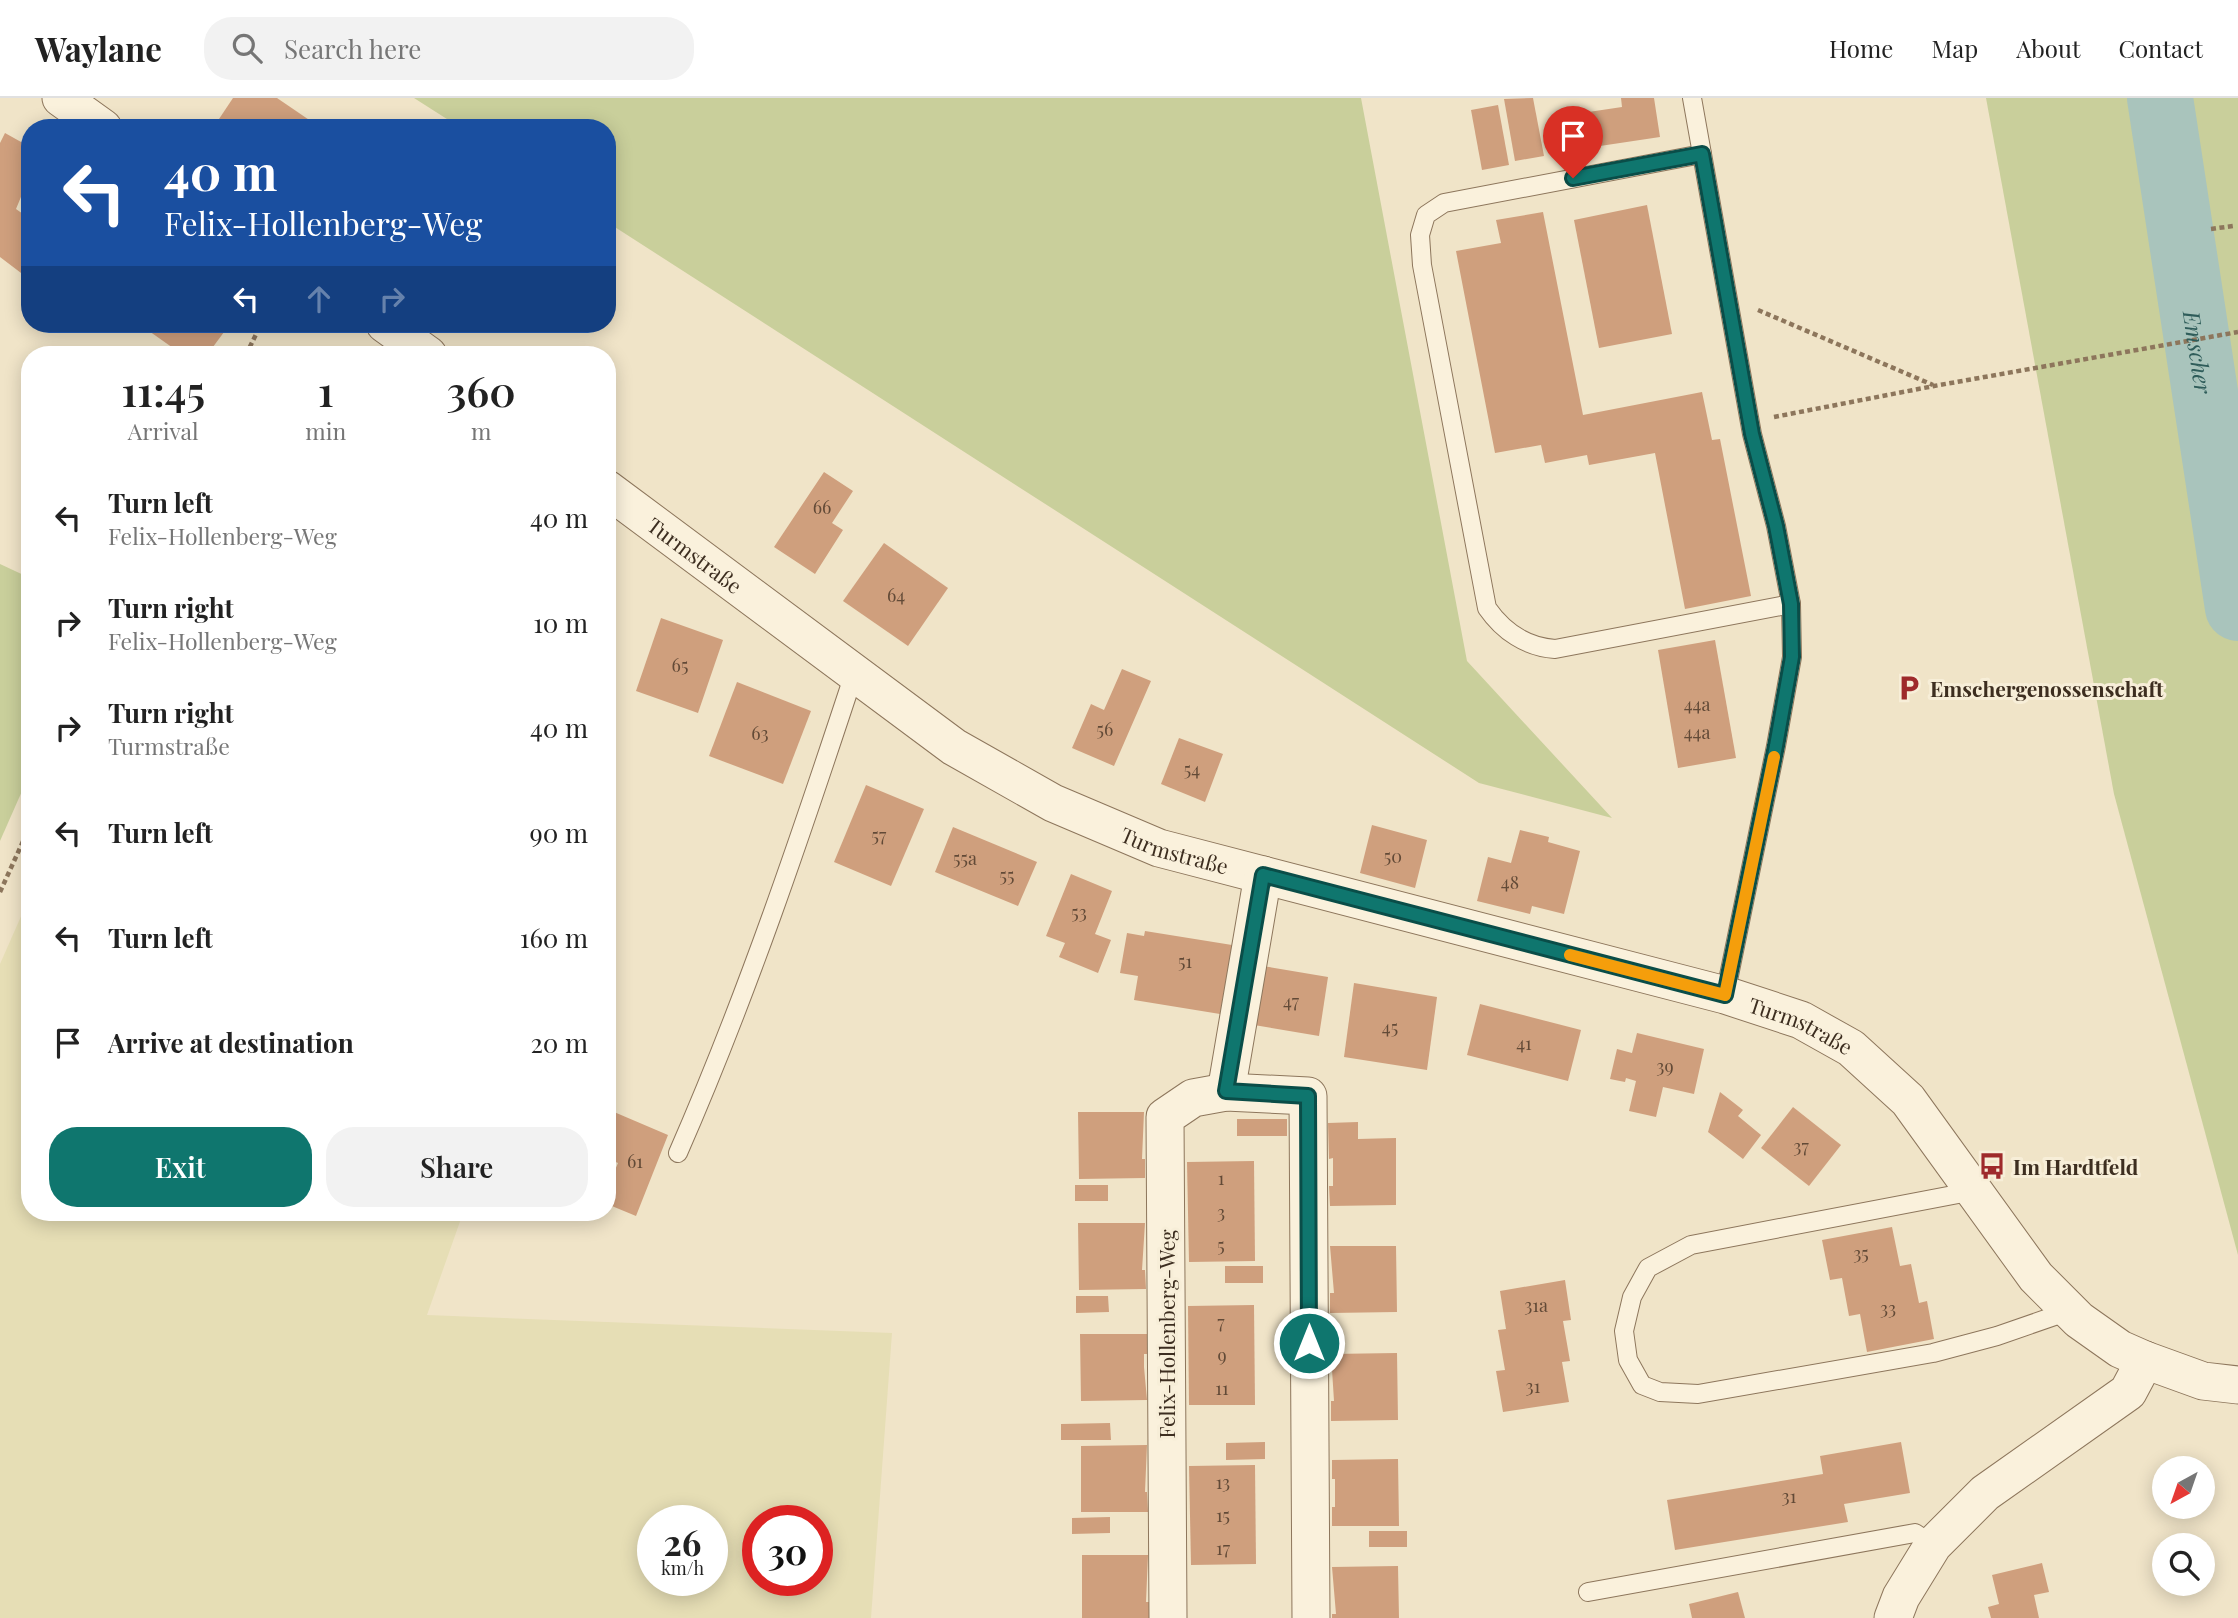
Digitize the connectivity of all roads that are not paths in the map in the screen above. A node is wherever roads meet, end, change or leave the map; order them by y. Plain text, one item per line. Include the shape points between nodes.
1 (61, 98) edge
2 (1692, 98) edge
3 (90, 119) edge
4 (1702, 154) junction
5 (397, 333) edge
6 (415, 346) edge
7 (616, 496) edge
8 (1791, 604) junction
9 (853, 674) junction
10 (1263, 875) junction
11 (1725, 995) junction
12 (1226, 1091) junction
13 (678, 1153) dead end
14 (1974, 1191) junction
15 (2069, 1311) junction
16 (2145, 1360) junction
17 (2238, 1385) edge
18 (1933, 1545) junction
19 (1588, 1592) dead end
20 (1168, 1618) edge
21 (1311, 1618) edge
22 (1893, 1618) edge

1 - 3 street
2 - 4 lane
4 - 8 lane via 1750,422
4 - 8 lane via 1444,203 1426,215 1420,235 1422,265 1487,608 1515,636 1539,648 1555,649
5 - 6 street
7 - 9 street, Turmstraße
8 - 11 lane via 1792,657
9 - 10 street, Turmstraße via 954,747 1053,803 1159,848
9 - 13 lane via 764,932
10 - 11 street, Turmstraße
10 - 12 street
11 - 14 street, Turmstraße via 1801,1020 1851,1048 1909,1100
12 - 20 street, Felix-Hollenberg-Weg via 1193,1098 1166,1117
12 - 21 street, Felix-Hollenberg-Weg via 1308,1096
14 - 15 street, Turmstraße via 2036,1277
14 - 15 lane via 1691,1245 1648,1269 1632,1297 1624,1331 1628,1360 1642,1385 1660,1392 1698,1394 1933,1353
15 - 16 street, Turmstraße via 2120,1349
16 - 17 street via 2203,1381
16 - 18 street via 2128,1392 1985,1493
18 - 19 lane via 1915,1533
18 - 22 street

